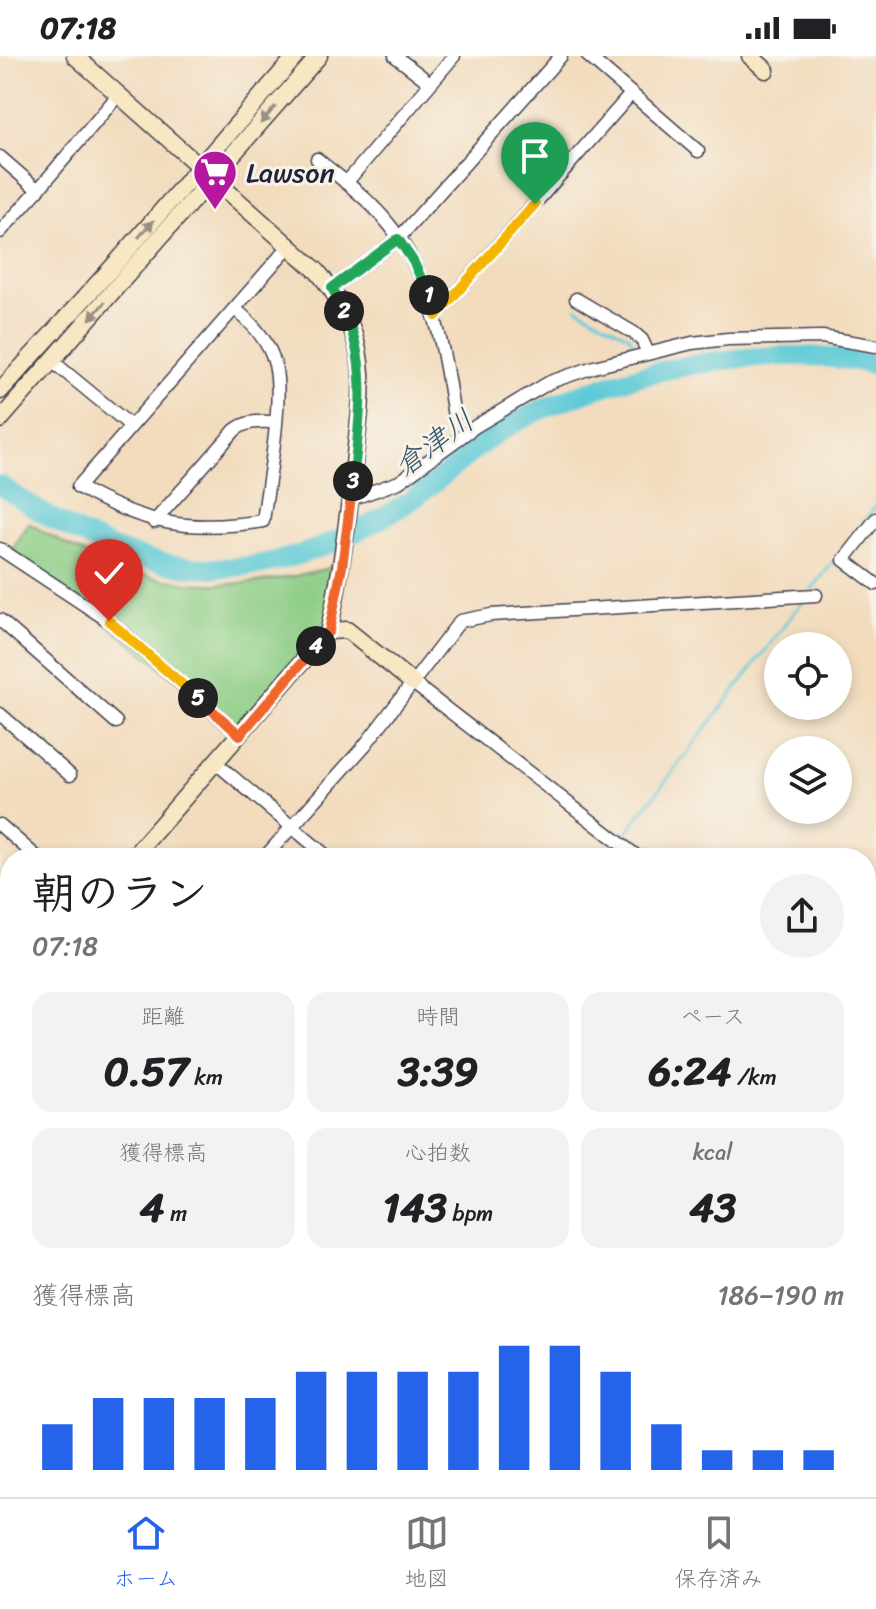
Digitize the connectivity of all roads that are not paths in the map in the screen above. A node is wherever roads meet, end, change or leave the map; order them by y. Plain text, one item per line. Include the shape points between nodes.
1 (75, 56) edge
2 (296, 56) edge
3 (319, 56) edge
4 (395, 56) edge
5 (454, 56) edge
6 (561, 56) edge
7 (588, 56) edge
8 (750, 56) edge
9 (766, 70) dead end
10 (430, 83) junction
11 (119, 94) junction
12 (631, 94) junction
13 (698, 151) dead end
14 (0, 157) edge
15 (317, 159) dead end
16 (207, 172) junction
17 (346, 183) junction
18 (38, 190) junction
19 (0, 232) edge
20 (398, 239) junction
21 (290, 245) junction
22 (332, 288) junction
23 (576, 299) dead end
24 (235, 309) junction
25 (436, 316) junction
26 (876, 346) edge
27 (648, 353) junction
28 (52, 361) junction
29 (0, 391) edge
30 (454, 417) dead end
31 (0, 420) edge
32 (275, 422) junction
33 (131, 426) junction
34 (350, 504) junction
35 (876, 519) edge
36 (154, 522) junction
37 (0, 549) edge
38 (876, 584) edge
39 (816, 595) dead end
40 (0, 620) edge
41 (329, 631) junction
42 (413, 683) junction
43 (0, 714) edge
44 (116, 722) dead end
45 (240, 735) junction
46 (216, 763) junction
47 (70, 775) dead end
48 (0, 825) edge
49 (291, 828) junction
50 (26, 848) edge
51 (141, 848) edge
52 (273, 848) edge
53 (316, 848) edge
54 (626, 848) edge

1 - 11 street
2 - 16 street
3 -> 16 street
4 - 10 street
5 - 10 street
6 - 20 street
7 - 12 street
8 - 9 street
10 - 17 street
11 - 16 street
11 - 18 street
12 - 13 street
12 - 25 street
14 - 18 street
15 - 17 street
16 - 21 street
16 -> 28 street
29 -> 16 street
17 - 20 street via 384,218
18 - 19 street
20 - 22 street
20 - 25 street
21 - 22 street
21 - 24 street
22 - 34 street via 352,330 362,381
23 - 27 street via 634,333
24 - 32 street via 260,333 274,359
24 - 33 street
25 - 30 street
26 - 27 street via 788,337 692,343
27 - 34 street via 550,382 476,426 399,482
28 - 31 street
28 - 33 street
32 - 36 street via 255,421 235,430
32 - 36 street via 263,521 216,527
33 - 36 street via 78,487
34 - 41 street
35 - 38 street via 844,560
37 - 45 street via 109,621
39 - 42 street via 460,621
40 - 44 street
41 - 42 street via 347,630
41 - 45 street
42 - 49 street
42 - 54 street
43 - 47 street
45 - 46 street
46 - 49 street
46 - 51 street
48 - 50 street
49 - 52 street
49 - 53 street

